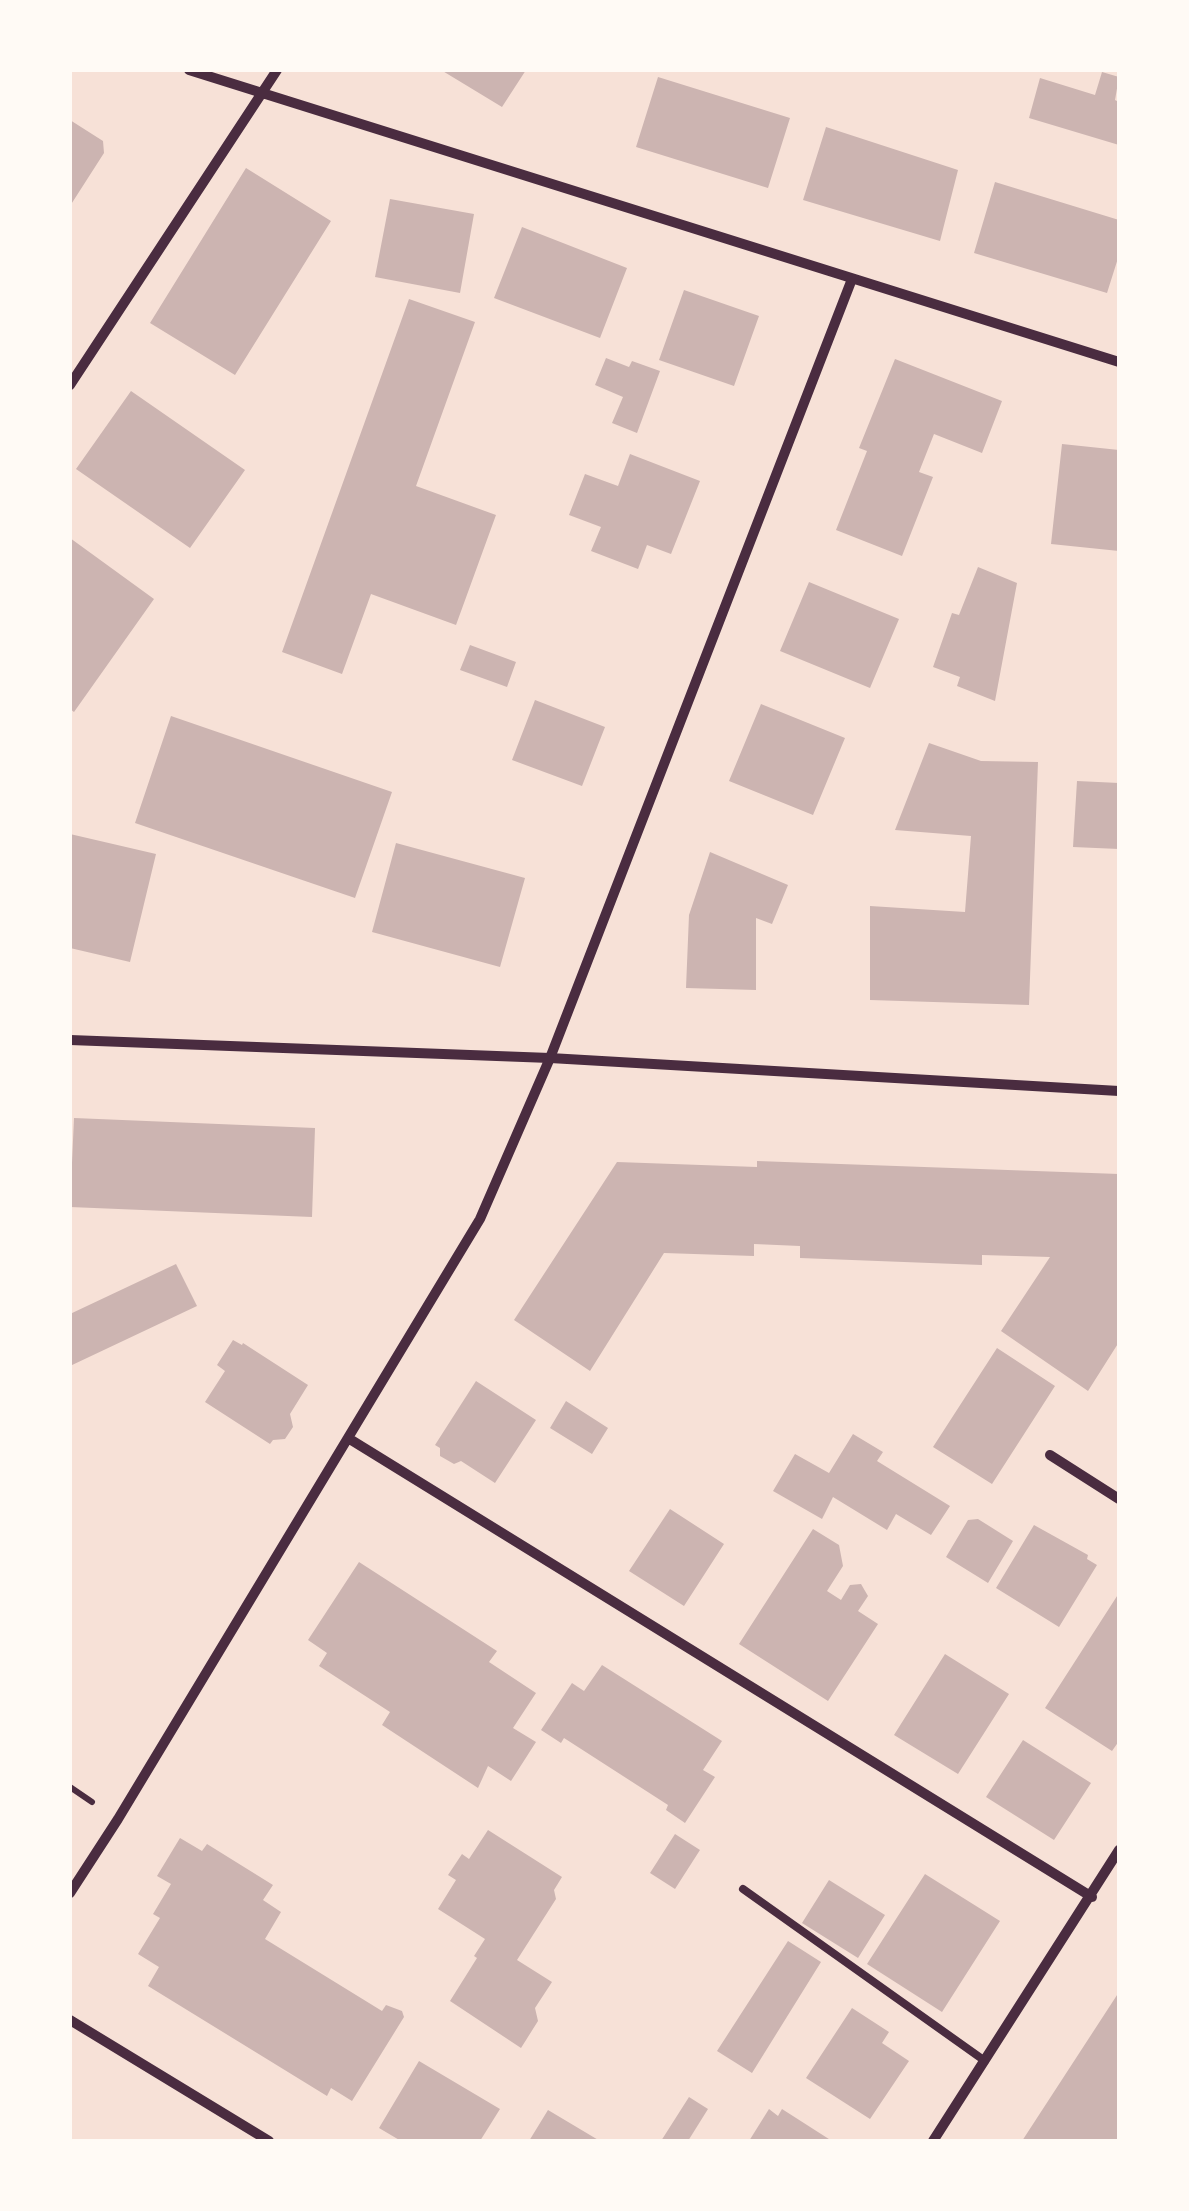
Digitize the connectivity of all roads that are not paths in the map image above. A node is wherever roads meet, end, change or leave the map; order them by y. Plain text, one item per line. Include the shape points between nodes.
1 (189, 70) edge
2 (277, 70) edge
3 (262, 93) junction
4 (852, 278) junction
5 (1119, 362) edge
6 (70, 385) edge
7 (70, 1040) edge
8 (550, 1058) junction
9 (1119, 1092) edge
10 (348, 1438) junction
11 (1050, 1455) dead end
12 (1119, 1499) edge
13 (1119, 1850) edge
14 (744, 1889) dead end
15 (70, 1894) edge
16 (1092, 1896) junction
17 (70, 2020) edge
18 (985, 2061) junction
19 (269, 2141) edge
20 (934, 2141) edge

1 - 3 street
2 - 3 street
3 - 4 street
3 - 6 street
4 - 5 street
4 - 8 street
7 - 8 street
8 - 9 street
8 - 10 street via 480,1219
10 - 15 street
10 - 16 street
11 - 12 street
13 - 16 street
14 - 18 lane
16 - 18 street
17 - 19 street
18 - 20 street

